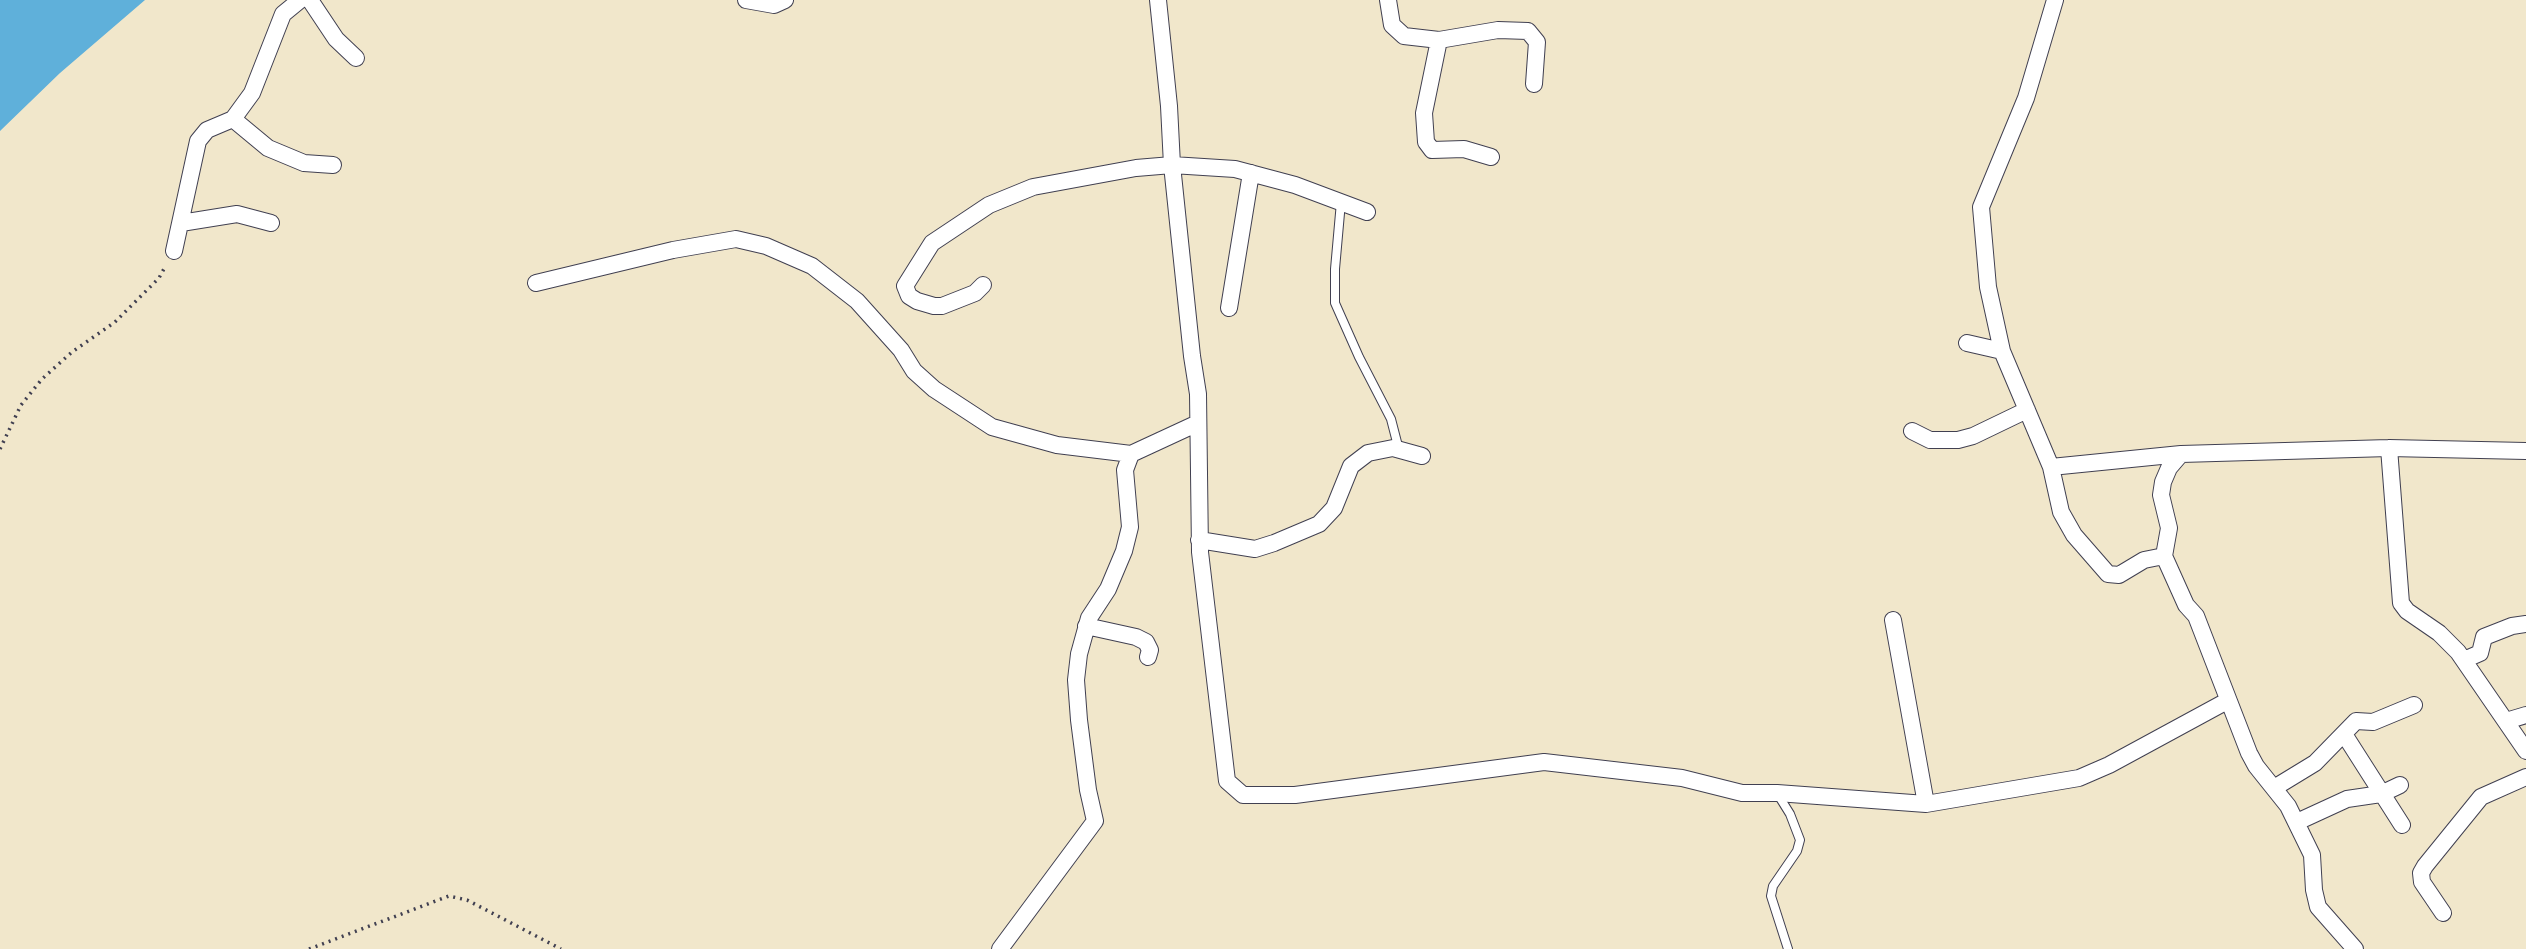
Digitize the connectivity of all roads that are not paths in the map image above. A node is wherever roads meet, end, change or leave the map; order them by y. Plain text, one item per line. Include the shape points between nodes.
1 (300, 0) edge
2 (310, 0) edge
3 (746, 0) edge
4 (785, 0) edge
5 (1158, 0) edge
6 (1388, 0) edge
7 (2056, 0) edge
8 (1439, 40) junction
9 (356, 58) dead end
10 (1534, 85) dead end
11 (233, 118) junction
12 (1491, 157) dead end
13 (333, 165) dead end
14 (1172, 165) junction
15 (1251, 173) junction
16 (1340, 202) junction
17 (1367, 212) dead end
18 (181, 223) junction
19 (271, 223) dead end
20 (174, 251) road end
21 (536, 283) dead end
22 (983, 285) dead end
23 (1229, 308) dead end
24 (1966, 344) dead end
25 (2002, 351) junction
26 (2027, 410) junction
27 (1198, 423) junction
28 (1912, 431) dead end
29 (2389, 447) junction
30 (1399, 450) junction
31 (2526, 451) edge
32 (1131, 454) junction
33 (2181, 454) junction
34 (1422, 456) dead end
35 (2051, 467) junction
36 (1199, 541) junction
37 (2164, 556) junction
38 (1893, 620) dead end
39 (2526, 624) edge
40 (1086, 626) junction
41 (1148, 657) dead end
42 (2464, 660) junction
43 (2227, 701) junction
44 (2414, 705) dead end
45 (2526, 715) edge
46 (2506, 721) junction
47 (2344, 734) junction
48 (2526, 751) edge
49 (2526, 777) edge
50 (2400, 785) dead end
51 (2274, 788) junction
52 (1777, 793) junction
53 (2381, 794) junction
54 (1926, 804) junction
55 (2297, 822) junction
56 (2402, 825) dead end
57 (2443, 912) dead end
58 (1000, 949) edge
59 (1788, 949) edge
60 (2355, 949) edge

1 - 11 street via 284,14 252,93
2 - 9 street via 336,39
3 - 4 street via 774,5
5 - 14 street
6 - 8 street via 1392,25 1404,36
7 - 25 street via 2026,98 1981,207 1988,286
8 - 10 street via 1498,30 1528,31 1537,42
8 - 12 street via 1424,113 1426,142 1432,150 1464,149
11 - 13 street via 268,148 304,163
11 - 18 street via 206,131 198,141
14 - 15 street
14 - 22 street via 1033,187 989,205 932,243 905,286 916,301 942,306
14 - 27 street
15 - 16 street
15 - 23 street
16 - 17 street
16 - 30 lane via 1335,303 1391,419
18 - 19 street via 237,214
18 - 20 street
21 - 32 street via 736,239 766,246 812,266 857,301 914,371 992,427 1057,445
24 - 25 street
25 - 26 street
26 - 28 street via 1958,440 1930,440
26 - 35 street
27 - 32 street
27 - 36 street
29 - 31 street
29 - 33 street
29 - 42 street via 2401,603
30 - 34 street
30 - 36 street via 1368,453 1352,466 1334,508 1319,524 1255,549
32 - 40 street via 1125,470 1130,527 1124,551
33 - 35 street
33 - 37 street via 2163,482 2161,495 2169,528
35 - 37 street via 2061,512 2108,574 2119,575 2144,560
36 - 52 street via 1227,781 1243,795 1295,795 1544,762 1682,778 1742,793
37 - 43 street via 2203,632
38 - 54 street
39 - 42 street via 2484,637 2480,653
40 - 41 street via 1136,637 1146,642
40 - 58 street via 1076,680 1095,821
42 - 46 street
43 - 51 street via 2249,753
43 - 54 street via 2079,778
44 - 47 street via 2373,722 2356,721
45 - 46 street
46 - 48 street
47 - 51 street via 2315,763
47 - 53 street
49 - 57 street via 2481,797 2425,866 2422,882
50 - 53 street
51 - 55 street
52 - 54 street
52 - 59 lane via 1800,840 1771,896
53 - 55 street via 2347,799
53 - 56 street
55 - 60 street via 2312,855 2318,906

